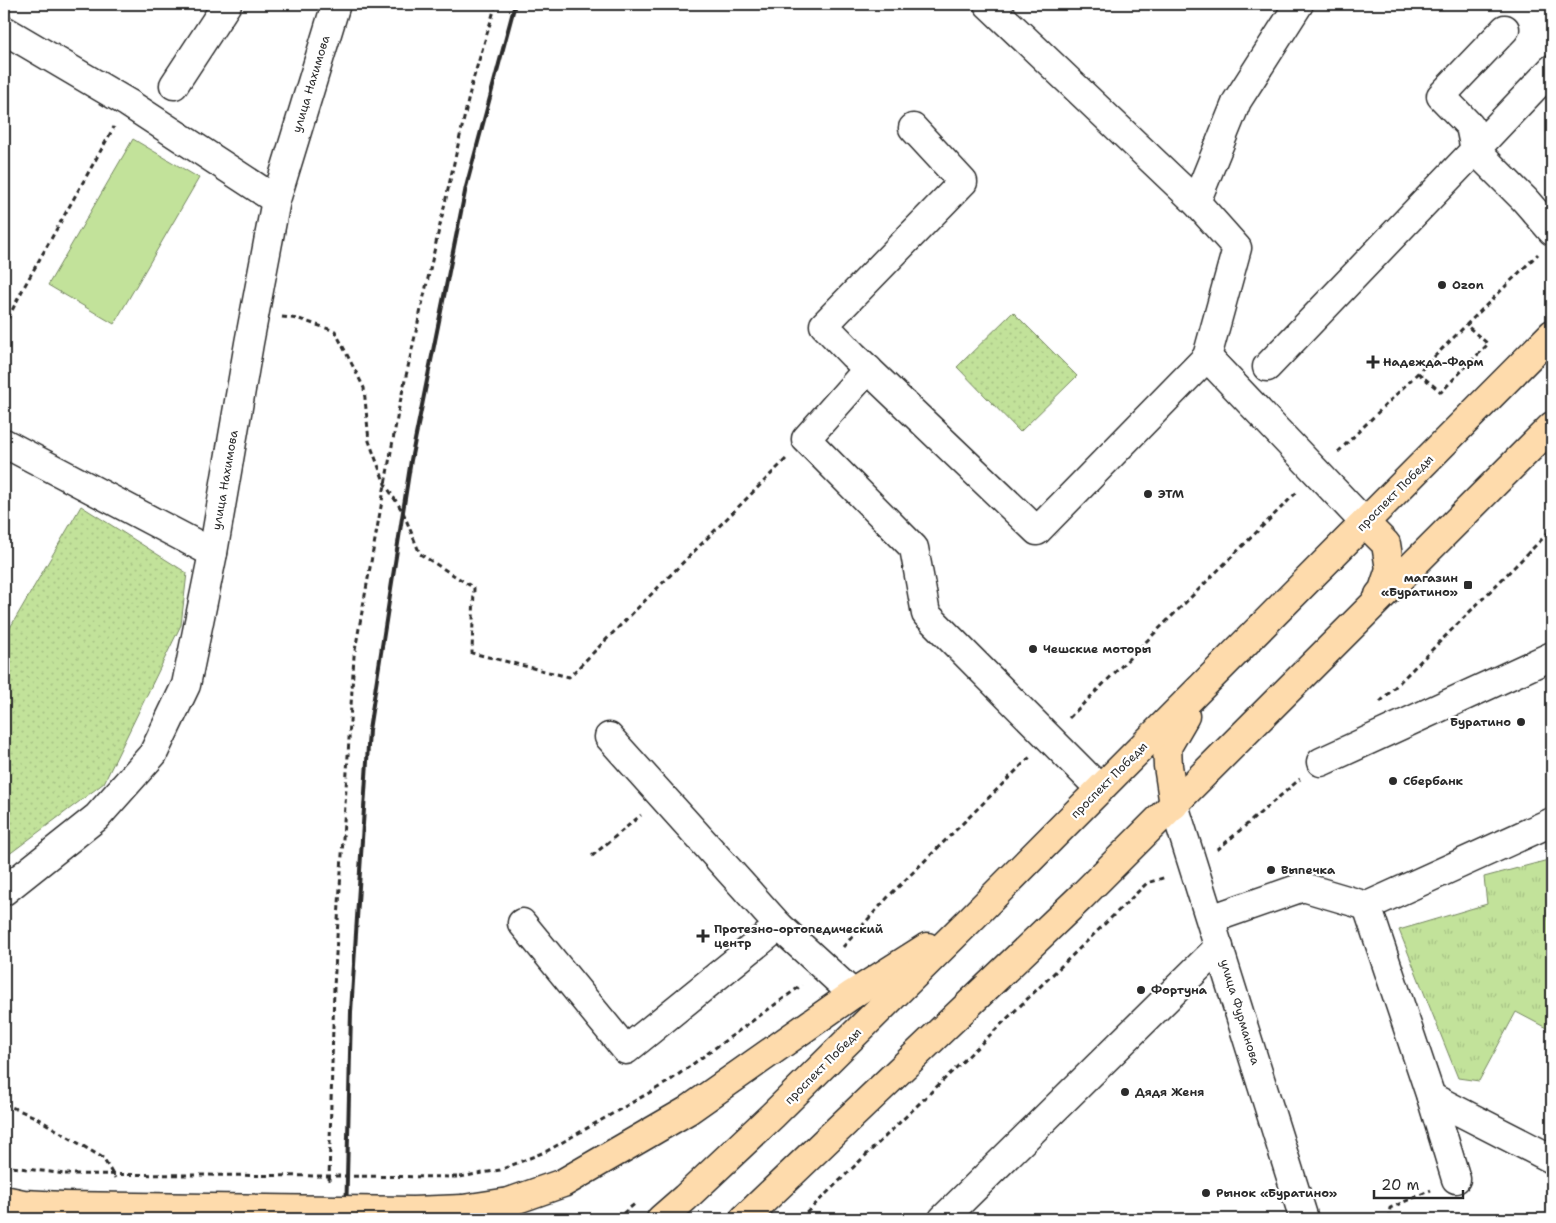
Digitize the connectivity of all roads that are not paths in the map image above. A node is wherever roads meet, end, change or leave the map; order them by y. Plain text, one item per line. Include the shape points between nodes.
1 (227, 4) edge
2 (336, 4) edge
3 (988, 4) edge
4 (1299, 4) edge
5 (1505, 29) dead end
6 (4, 30) edge
7 (1552, 69) edge
8 (174, 85) dead end
9 (913, 128) dead end
10 (1475, 150) junction
11 (276, 200) junction
12 (1196, 202) junction
13 (1546, 242) edge
14 (1552, 334) edge
15 (1207, 357) junction
16 (1267, 367) dead end
17 (868, 369) junction
18 (1552, 426) edge
19 (4, 443) edge
20 (1366, 522) junction
21 (212, 553) junction
22 (1346, 632) junction
23 (1552, 656) edge
24 (1201, 688) junction
25 (608, 737) dead end
26 (1320, 762) dead end
27 (1100, 789) junction
28 (1174, 805) junction
29 (1552, 822) edge
30 (4, 891) edge
31 (1366, 906) junction
32 (1211, 919) junction
33 (970, 920) junction
34 (522, 923) dead end
35 (779, 926) junction
36 (1219, 947) junction
37 (853, 994) junction
38 (1431, 1097) junction
39 (1552, 1158) edge
40 (1456, 1179) road end
41 (4, 1200) edge
42 (661, 1219) edge
43 (744, 1219) edge
44 (942, 1219) edge
45 (1304, 1219) edge

1 - 8 street
2 - 11 street, улица Нахимова
3 - 12 street
4 - 12 street via 1237,101
5 - 10 street via 1441,96 1470,126
6 - 11 street via 128,103
7 - 10 street
9 - 17 street via 962,182 824,325
10 - 13 street via 1525,200
10 - 16 street
11 - 21 street, улица Нахимова
12 - 15 street via 1237,248
14 - 20 main road, проспект Победы
15 - 17 street via 1037,530
15 - 20 street
17 - 27 street via 806,439 914,548 926,614
18 - 22 main road
19 - 21 street
20 - 22 main road via 1386,544 1390,569 1383,590
20 - 24 main road, проспект Победы
21 - 30 street, улица Нахимова via 186,685 154,754 97,818
22 - 28 main road
23 - 26 street
24 - 27 main road, проспект Победы
24 - 28 main road via 1167,747
25 - 35 street
27 - 33 main road, проспект Победы
28 - 32 street, улица Фурманова
28 - 43 main road
29 - 31 street
31 - 32 street via 1303,887
31 - 38 street
32 - 36 street, улица Фурманова
33 - 37 main road
33 - 42 main road, проспект Победы via 773,1115
34 - 35 street via 626,1050
35 - 37 street
36 - 44 street
36 - 45 street, улица Фурманова
37 - 41 main road, bridge via 687,1111 563,1183 509,1202 463,1209 413,1211 63,1206
38 - 39 street
38 - 40 street

